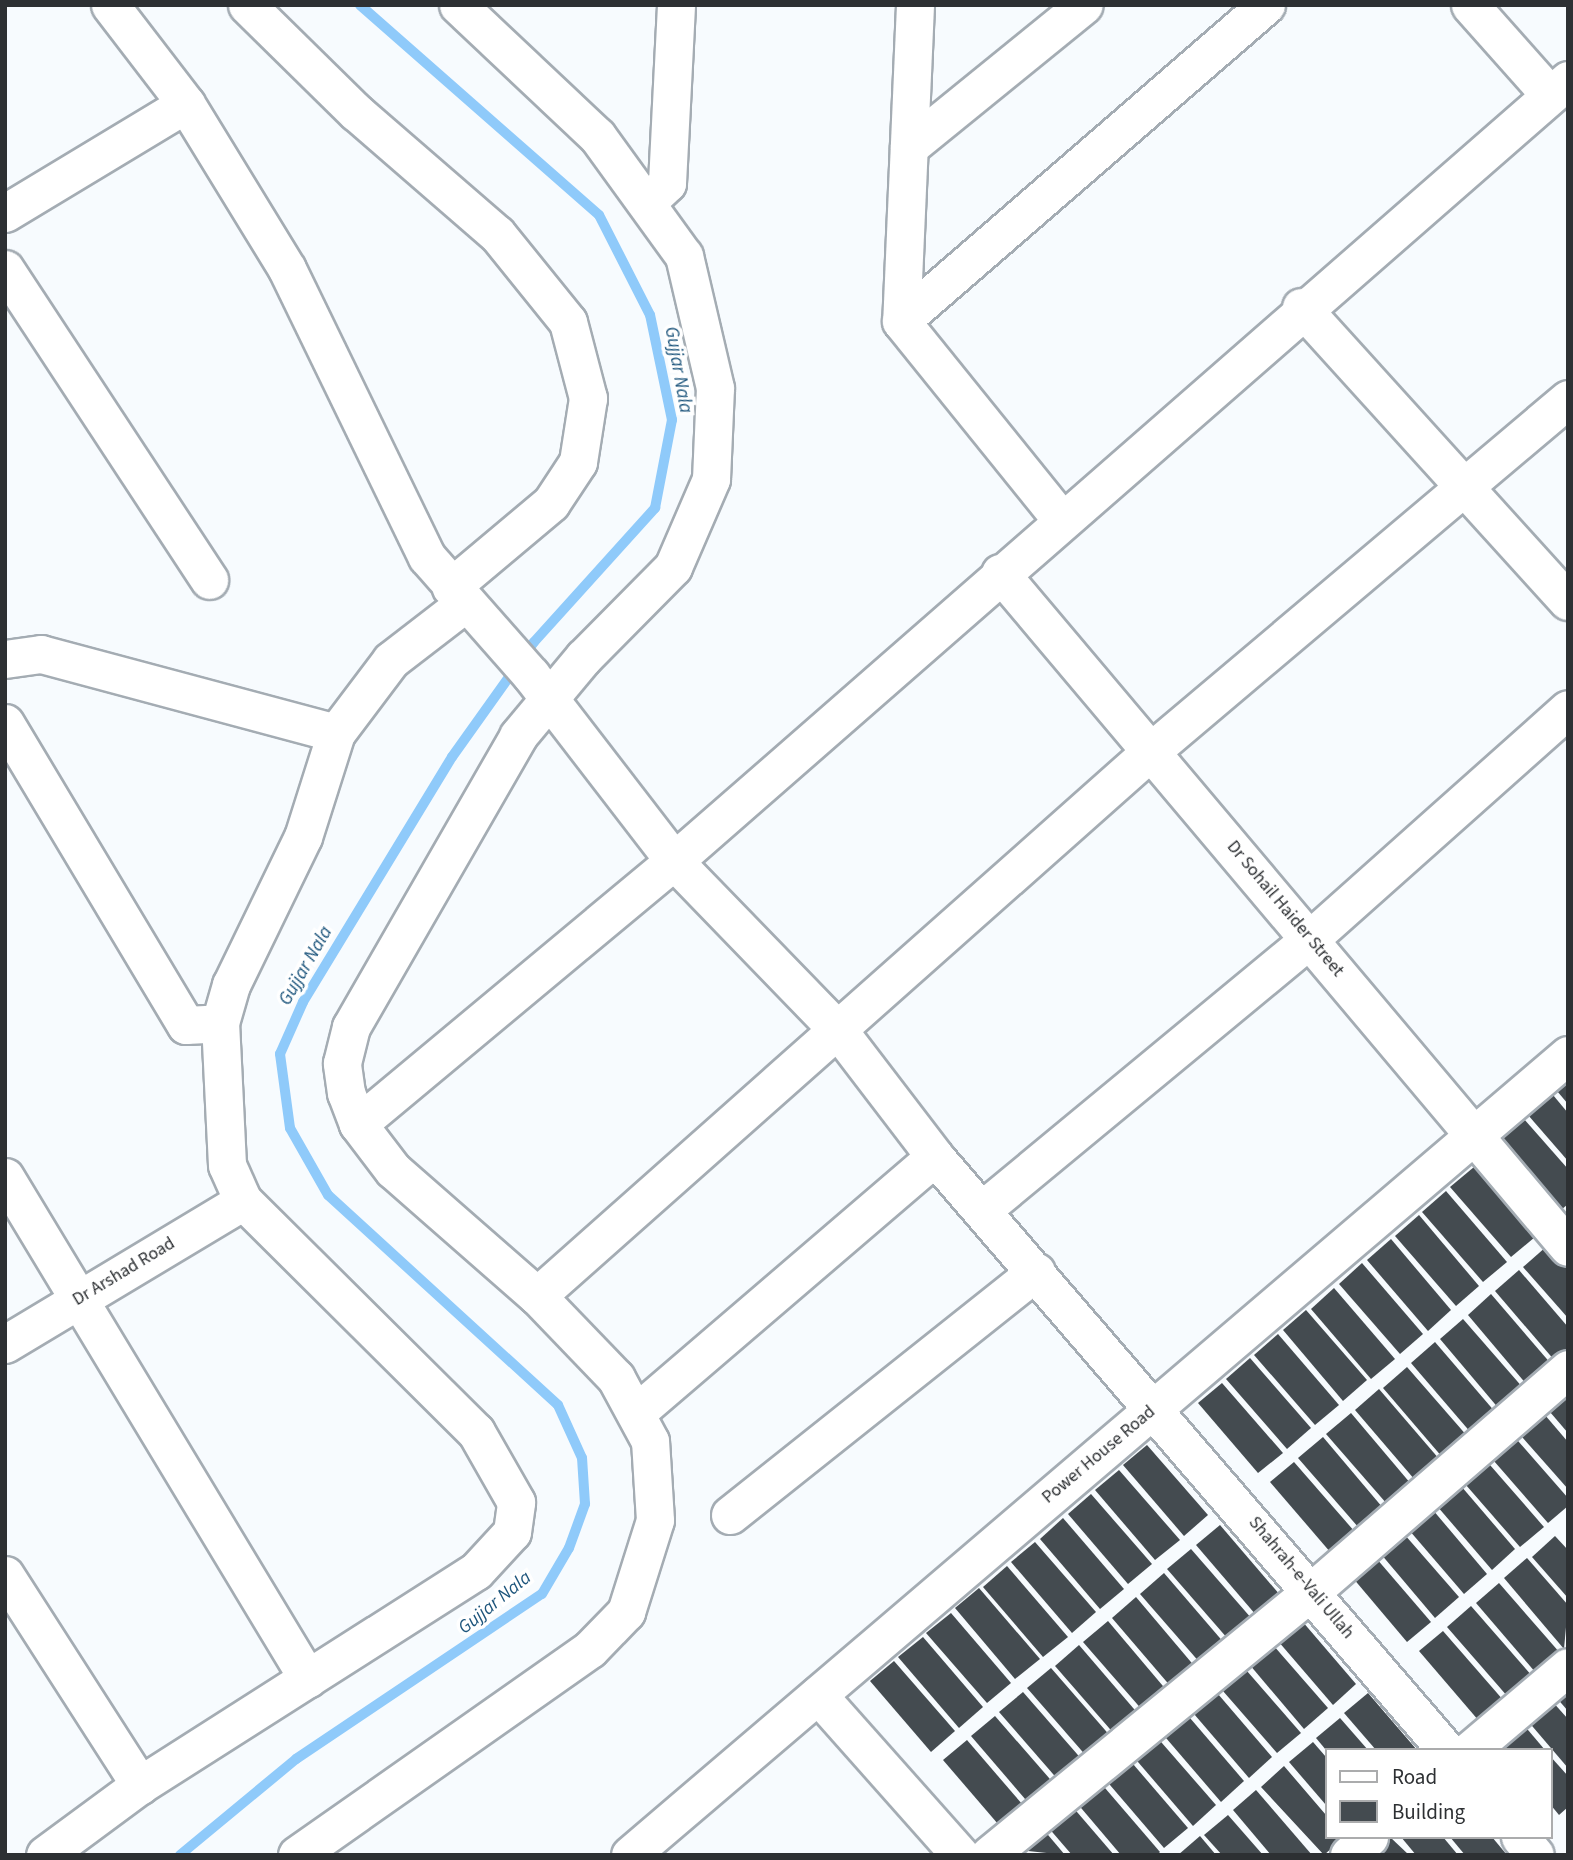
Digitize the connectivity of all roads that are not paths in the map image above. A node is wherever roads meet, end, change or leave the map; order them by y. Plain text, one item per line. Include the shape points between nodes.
1 (110, 5) edge
2 (247, 5) edge
3 (676, 5) edge
4 (915, 5) edge
5 (1040, 5) edge
6 (1084, 5) edge
7 (1266, 5) edge
8 (1470, 5) edge
9 (461, 6) edge
10 (1038, 42) junction
11 (1559, 88) edge
12 (186, 104) junction
13 (909, 147) junction
14 (648, 201) junction
15 (5, 213) edge
16 (5, 269) edge
17 (1301, 307) junction
18 (901, 321) junction
19 (1568, 399) edge
20 (1464, 489) junction
21 (1061, 519) junction
22 (1000, 573) junction
23 (209, 580) dead end
24 (1568, 601) edge
25 (465, 603) junction
26 (5, 659) edge
27 (539, 687) junction
28 (1568, 709) edge
29 (5, 723) edge
30 (336, 733) junction
31 (1150, 752) junction
32 (674, 860) junction
33 (1311, 938) junction
34 (220, 1023) junction
35 (838, 1030) junction
36 (1568, 1055) edge
37 (358, 1124) junction
38 (1472, 1137) junction
39 (935, 1157) junction
40 (5, 1177) edge
41 (243, 1201) junction
42 (982, 1210) junction
43 (1568, 1247) edge
44 (1036, 1272) junction
45 (537, 1296) junction
46 (78, 1299) junction
47 (5, 1344) edge
48 (1568, 1369) edge
49 (1156, 1407) junction
50 (637, 1412) junction
51 (730, 1515) dead end
52 (5, 1575) edge
53 (1312, 1591) junction
54 (1568, 1667) edge
55 (308, 1679) junction
56 (818, 1695) junction
57 (1444, 1748) edge
58 (1472, 1748) edge
59 (140, 1785) junction
60 (1367, 1839) edge
61 (1522, 1839) edge
62 (45, 1855) edge
63 (297, 1855) edge
64 (630, 1855) edge
65 (960, 1855) edge
66 (989, 1855) edge
67 (1349, 1855) edge
68 (1535, 1855) edge

1 - 12 street, Shahrah-e-Vali Ullah
2 - 25 street via 356,112 497,234 568,322 588,398 578,463 551,503
3 - 14 street via 667,183
4 - 13 street
5 - 10 street
6 - 10 street
7 - 18 street
8 - 11 street
9 - 14 street via 597,136
10 - 13 street
11 - 17 street
12 - 15 street
12 - 25 street, Shahrah-e-Vali Ullah via 287,269 427,557
13 - 18 street
14 - 27 street via 684,256 715,388 711,478 673,567
16 - 23 street
17 - 20 street
17 - 21 street
18 - 21 street
19 - 20 street
20 - 24 street
20 - 31 street
21 - 22 street
22 - 31 street, Dr Sohail Haider Street
22 - 32 street
25 - 27 street, Shahrah-e-Vali Ullah
25 - 30 street via 391,660
26 - 30 street via 41,654
27 - 32 street, Shahrah-e-Vali Ullah
27 - 37 street via 518,736 351,1027 342,1063
28 - 33 street
29 - 34 street via 186,1025
30 - 34 street via 303,837 230,985
31 - 33 street, Dr Sohail Haider Street
31 - 35 street
32 - 35 street, Shahrah-e-Vali Ullah
32 - 37 street
33 - 38 street, Dr Sohail Haider Street
33 - 42 street
34 - 41 street via 221,1118 227,1165
35 - 39 street, Shahrah-e-Vali Ullah
35 - 45 street
36 - 38 street, Power House Road
37 - 45 street via 393,1170
38 - 43 street, Dr Sohail Haider Street
38 - 49 street, Power House Road
39 - 42 street, Shahrah-e-Vali Ullah
39 - 50 street
40 - 46 street
41 - 46 street, Dr Arshad Road
41 - 55 street via 476,1432 516,1502 512,1532 476,1571
42 - 44 street, Shahrah-e-Vali Ullah
44 - 49 street, Shahrah-e-Vali Ullah
44 - 51 street
45 - 50 street via 617,1378
46 - 47 street, Dr Arshad Road
46 - 55 street
48 - 53 street
49 - 53 street, Shahrah-e-Vali Ullah
49 - 56 street, Power House Road
50 - 63 street via 650,1441 656,1507 644,1569 626,1612 590,1649
52 - 59 street
53 - 57 street, Shahrah-e-Vali Ullah
53 - 66 street
54 - 58 street
55 - 59 street
56 - 64 street, Power House Road
56 - 65 street
59 - 62 street
60 - 67 street
61 - 68 street

